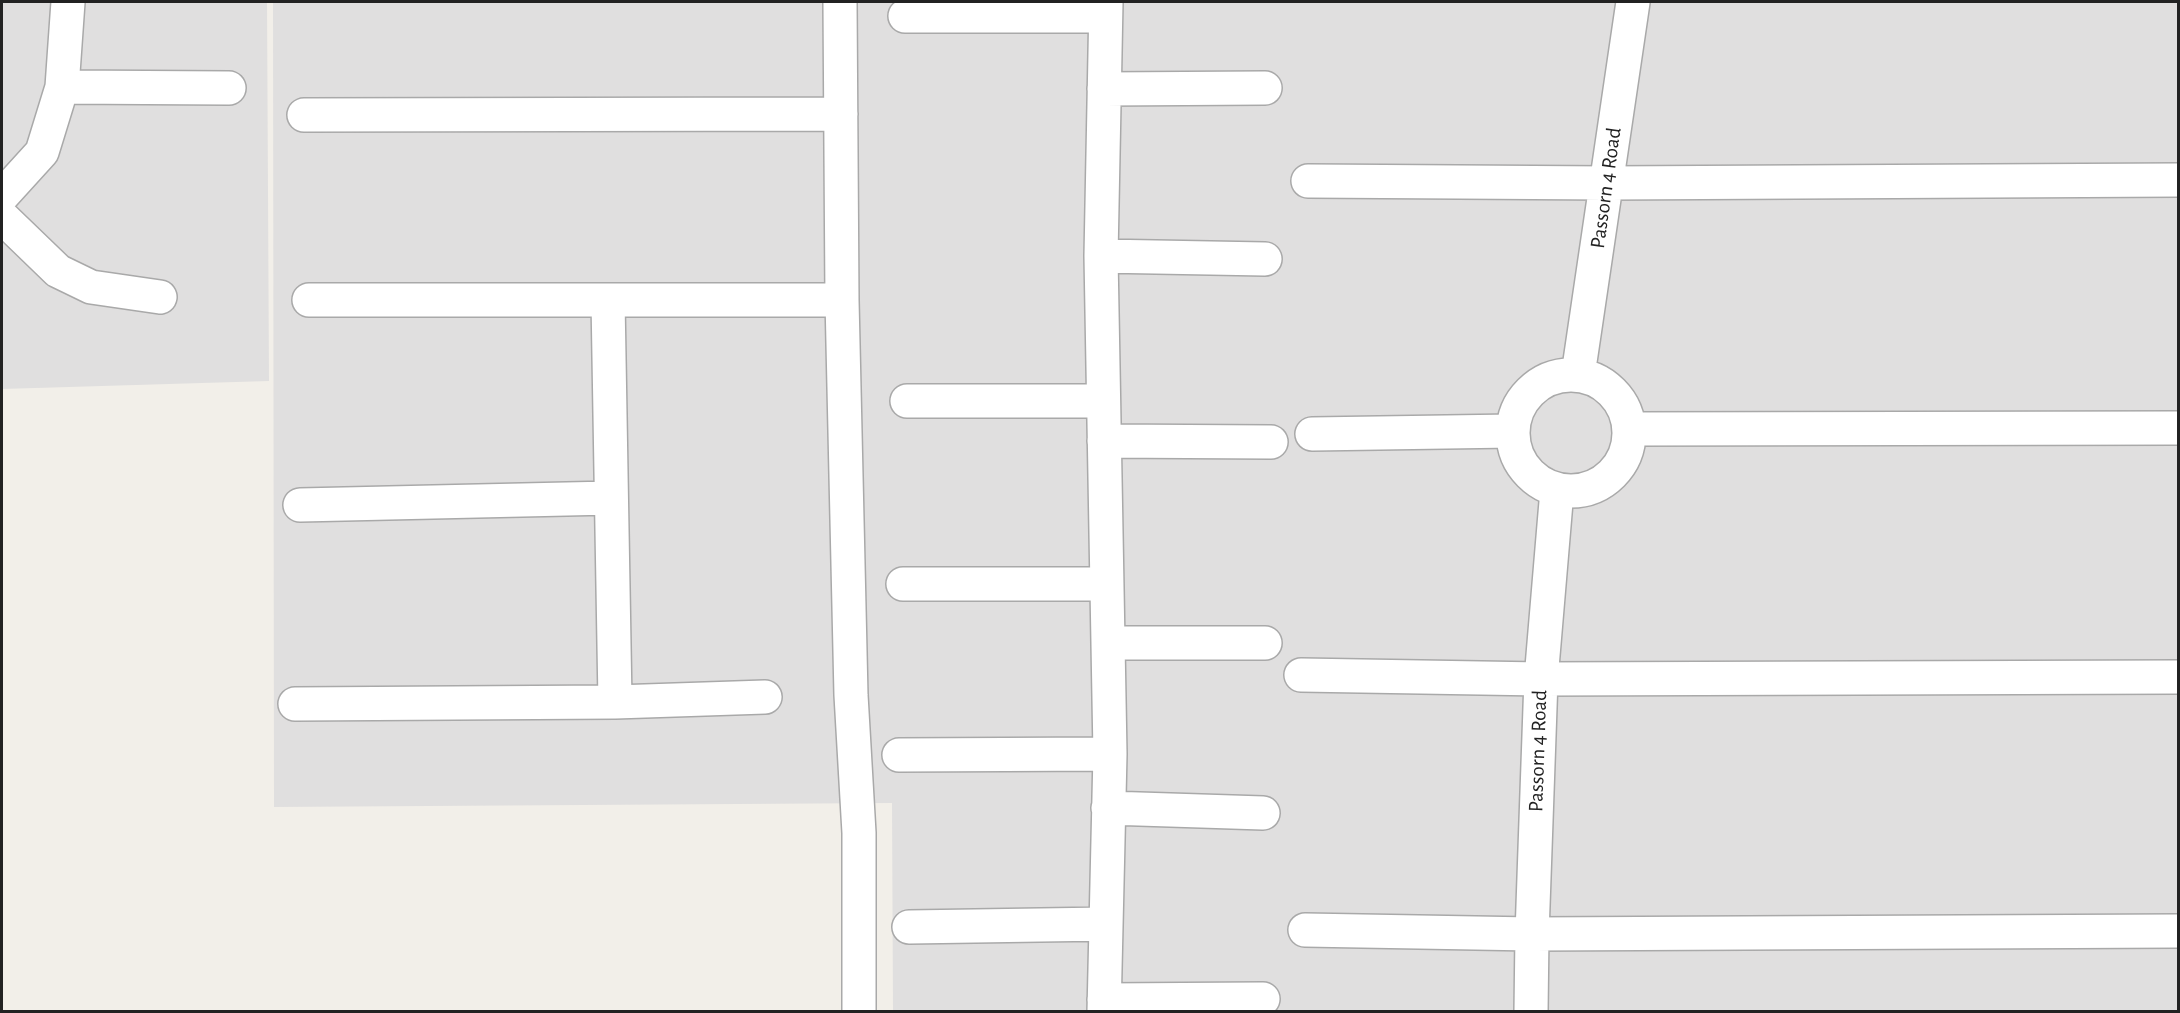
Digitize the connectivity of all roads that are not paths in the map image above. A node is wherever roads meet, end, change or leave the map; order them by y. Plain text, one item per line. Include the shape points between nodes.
1 (68, 2) edge
2 (840, 2) edge
3 (1633, 2) edge
4 (1106, 9) edge
5 (905, 16) dead end
6 (62, 87) junction
7 (229, 88) dead end
8 (1265, 88) dead end
9 (1104, 90) junction
10 (841, 114) junction
11 (304, 116) dead end
12 (2178, 180) edge
13 (1308, 181) dead end
14 (1608, 183) junction
15 (2, 196) edge
16 (2, 217) edge
17 (1101, 256) junction
18 (1265, 259) dead end
19 (160, 297) dead end
20 (309, 300) dead end
21 (608, 300) junction
22 (842, 300) junction
23 (1578, 375) junction
24 (907, 402) dead end
25 (1103, 402) junction
26 (2178, 428) edge
27 (1630, 429) junction
28 (1512, 431) junction
29 (1312, 434) dead end
30 (1104, 441) junction
31 (1272, 442) dead end
32 (1557, 490) junction
33 (611, 498) junction
34 (300, 505) dead end
35 (903, 584) dead end
36 (1107, 584) junction
37 (1108, 643) junction
38 (1265, 643) dead end
39 (1301, 675) dead end
40 (2178, 677) edge
41 (1541, 679) junction
42 (765, 697) dead end
43 (615, 702) junction
44 (295, 704) dead end
45 (1110, 754) junction
46 (899, 755) dead end
47 (1108, 808) junction
48 (1263, 813) dead end
49 (1107, 924) junction
50 (909, 927) dead end
51 (1305, 930) dead end
52 (2178, 931) edge
53 (1532, 934) junction
54 (1263, 999) dead end
55 (1104, 1005) edge
56 (859, 1011) edge
57 (1531, 1011) edge

1 - 6 street
2 - 10 street
3 - 14 street, Passorn 4 Road
4 - 5 street
4 - 9 street
6 - 7 street
6 - 15 street via 42,152
8 - 9 street
9 - 17 street
10 - 11 street
10 - 22 street
12 - 14 street
13 - 14 street
14 - 23 street, Passorn 4 Road
16 - 19 street via 58,271 91,287
17 - 18 street
17 - 25 street
20 - 21 street
21 - 22 street
21 - 33 street
22 - 56 street via 851,695 859,833
23 - 27 street via 1598,381 1614,393 1625,410
23 - 28 street via 1559,376 1541,383 1516,412
24 - 25 street
25 - 30 street
26 - 27 street
27 - 32 street via 1627,451 1617,470 1600,484 1579,491
28 - 29 street
28 - 32 street via 1515,450 1524,468 1538,482
30 - 31 street
30 - 36 street
32 - 41 street, Passorn 4 Road
33 - 34 street
33 - 43 street
35 - 36 street
36 - 37 street
37 - 38 street
37 - 45 street
39 - 41 street
40 - 41 street
41 - 53 street, Passorn 4 Road
42 - 43 street
43 - 44 street
45 - 46 street
45 - 47 street
47 - 48 street
47 - 49 street
49 - 50 street
49 - 55 street
51 - 53 street
52 - 53 street
53 - 57 street, Passorn 4 Road
54 - 55 street

